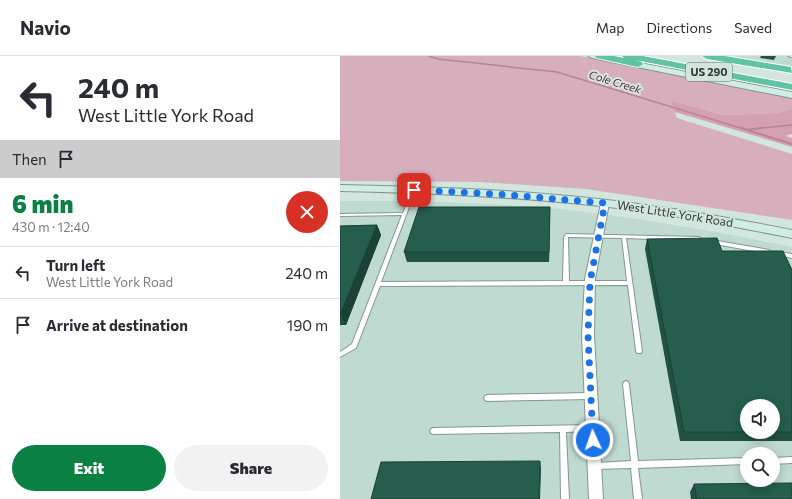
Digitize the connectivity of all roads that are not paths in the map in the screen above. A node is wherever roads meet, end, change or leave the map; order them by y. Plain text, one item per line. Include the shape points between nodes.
1 (592, 56) edge
2 (600, 56) edge
3 (627, 56) edge
4 (650, 56) edge
5 (673, 56) edge
6 (707, 56) edge
7 (717, 56) edge
8 (663, 70) junction
9 (792, 72) edge
10 (792, 82) edge
11 (792, 87) edge
12 (792, 95) edge
13 (340, 188) edge
14 (437, 192) junction
15 (412, 194) junction
16 (340, 197) edge
17 (605, 203) junction
18 (404, 214) junction
19 (340, 216) edge
20 (792, 234) edge
21 (598, 237) junction
22 (624, 237) junction
23 (792, 256) edge
24 (590, 282) junction
25 (566, 283) junction
26 (630, 283) junction
27 (377, 284) junction
28 (639, 351) dead end
29 (340, 355) edge
30 (626, 384) dead end
31 (591, 396) junction
32 (487, 398) dead end
33 (593, 428) junction
34 (563, 429) junction
35 (433, 431) dead end
36 (792, 460) edge
37 (740, 461) edge
38 (780, 461) edge
39 (634, 464) junction
40 (594, 466) junction
41 (565, 499) edge
42 (596, 499) edge
43 (638, 499) edge

1 - 8 main road
2 - 8 highway
3 - 11 highway, US 290
4 - 10 highway
5 - 9 highway, US 290
6 - 9 highway
7 - 9 main road
8 - 12 main road
13 - 14 main road, West Little York Road
14 - 15 main road, West Little York Road
14 - 17 main road, West Little York Road
15 - 16 main road, West Little York Road
15 - 18 lane
17 - 20 main road, West Little York Road
17 - 21 street
18 - 19 lane
18 - 27 lane
21 - 22 lane
21 - 24 street
21 - 25 lane via 566,237
22 - 23 lane via 692,238
22 - 26 lane
24 - 25 lane
24 - 26 lane
24 - 31 street via 588,335
25 - 27 lane
26 - 28 lane
27 - 29 lane via 354,346
30 - 39 lane
31 - 32 lane
31 - 33 street
33 - 34 lane
33 - 40 street
34 - 35 lane
34 - 41 lane
36 - 38 lane
37 - 39 lane
39 - 40 lane
39 - 43 lane
40 - 42 street

